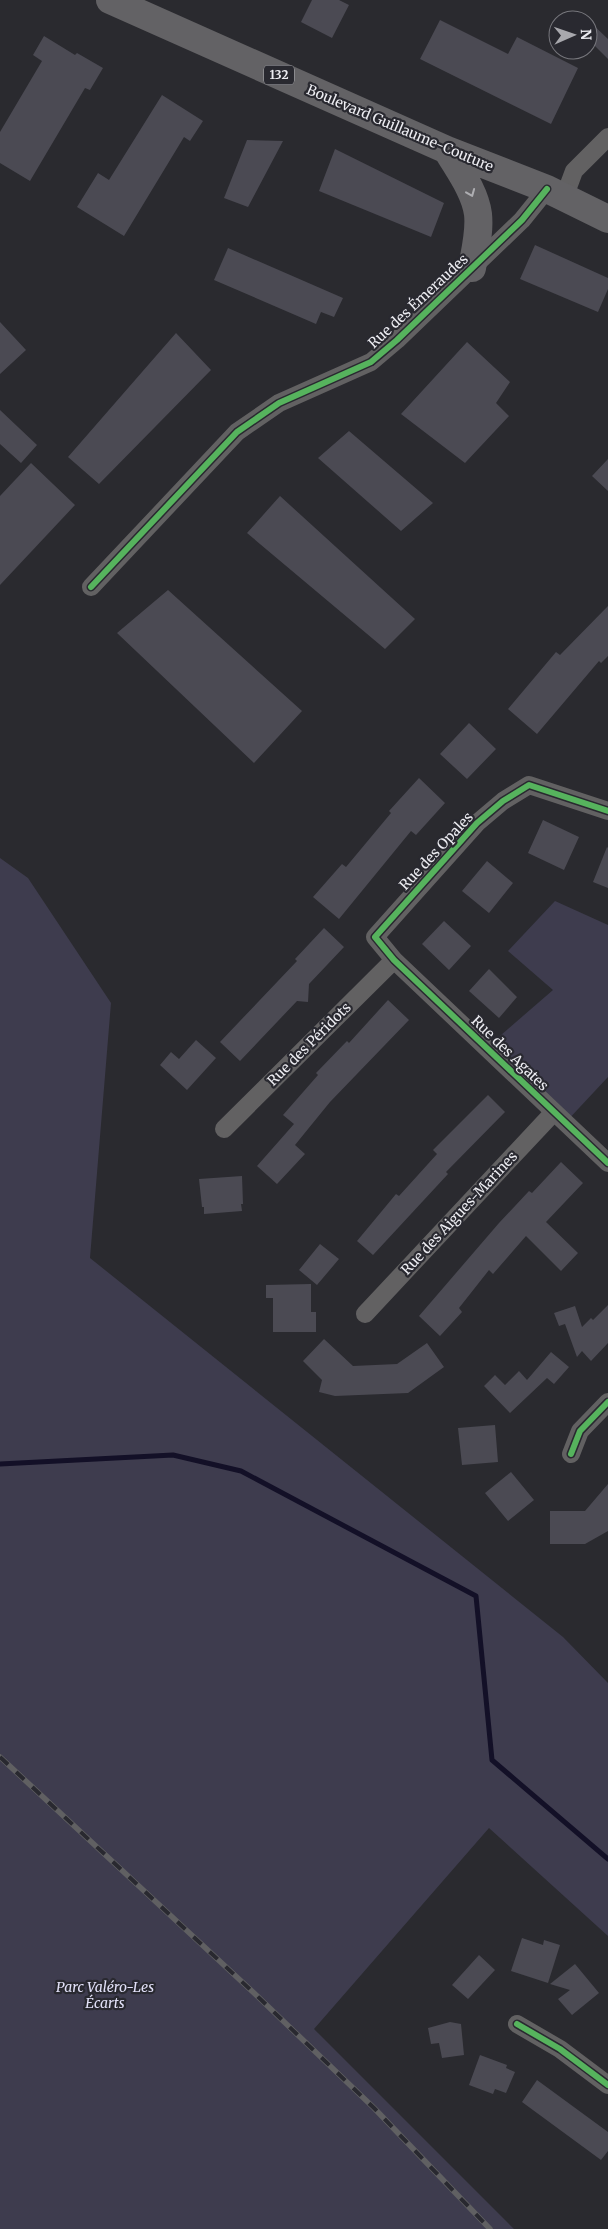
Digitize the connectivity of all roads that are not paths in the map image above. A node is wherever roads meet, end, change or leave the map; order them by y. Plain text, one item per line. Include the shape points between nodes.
1 (110, 0) edge
2 (608, 137) edge
3 (447, 150) junction
4 (556, 194) junction
5 (608, 219) edge
6 (472, 268) junction
7 (91, 587) dead end
8 (608, 811) edge
9 (394, 960) junction
10 (554, 1112) junction
11 (224, 1128) dead end
12 (608, 1163) edge
13 (365, 1314) dead end
14 (608, 1402) edge
15 (571, 1454) dead end
16 (516, 2024) dead end
17 (608, 2085) edge

1 - 3 main road, Boulevard Guillaume-Couture / 132
2 - 4 street, Rue des Émeraudes
3 - 4 main road, Boulevard Guillaume-Couture / 132
3 -> 6 main road via 470,189 478,213
4 - 5 main road, Boulevard Guillaume-Couture / 132
4 - 6 street, Rue des Émeraudes via 522,220
6 - 7 street, Rue des Émeraudes via 371,362 278,402 237,432
8 - 9 street, Rue des Opales via 529,785 503,801 477,823 375,937
9 - 10 street, Rue des Agates
9 - 11 street, Rue des Péridots
10 - 12 street, Rue des Agates
10 - 13 street, Rue des Aigues-Marines
14 - 15 street via 580,1431
16 - 17 street via 560,2049

